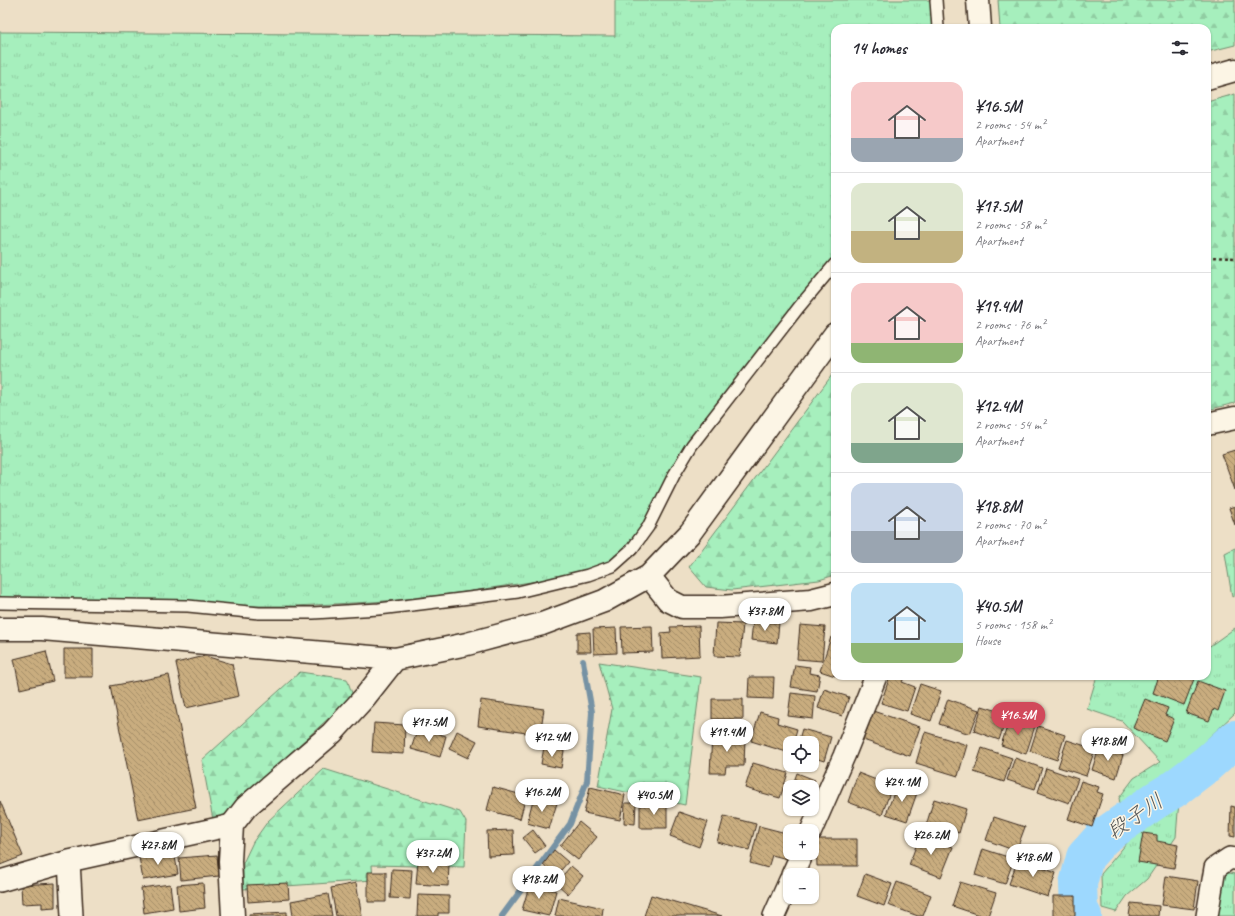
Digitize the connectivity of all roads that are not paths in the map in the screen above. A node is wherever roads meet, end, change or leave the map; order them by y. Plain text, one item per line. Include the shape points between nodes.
1 (936, 0) edge
2 (978, 0) edge
3 (938, 24) edge
4 (980, 24) edge
5 (1235, 70) edge
6 (1211, 77) edge
7 (831, 269) edge
8 (831, 339) edge
9 (1235, 418) edge
10 (1211, 423) edge
11 (648, 576) junction
12 (831, 595) edge
13 (0, 603) edge
14 (0, 629) edge
15 (394, 658) junction
16 (874, 680) edge
17 (815, 824) edge
18 (232, 825) junction
19 (1235, 859) edge
20 (69, 861) junction
21 (0, 881) edge
22 (783, 896) edge
23 (72, 916) edge
24 (233, 916) edge
25 (774, 916) edge
26 (1207, 916) edge

1 - 3 lane
2 - 4 street
5 - 6 street
7 - 13 lane via 692,445 648,527 632,549 613,566 588,575 518,592 379,609 313,613 259,613 188,606
8 - 11 street via 690,533
9 - 10 street
11 - 12 street via 668,600 682,607 720,607 812,600
11 - 15 street via 604,601 542,624 467,644
14 - 15 street via 42,629
15 - 18 street via 365,697 332,733 246,807
16 - 17 street
18 - 20 street
18 - 24 street via 230,862
19 - 26 street via 1230,858 1215,868
20 - 21 street
20 - 23 street
22 - 25 street

